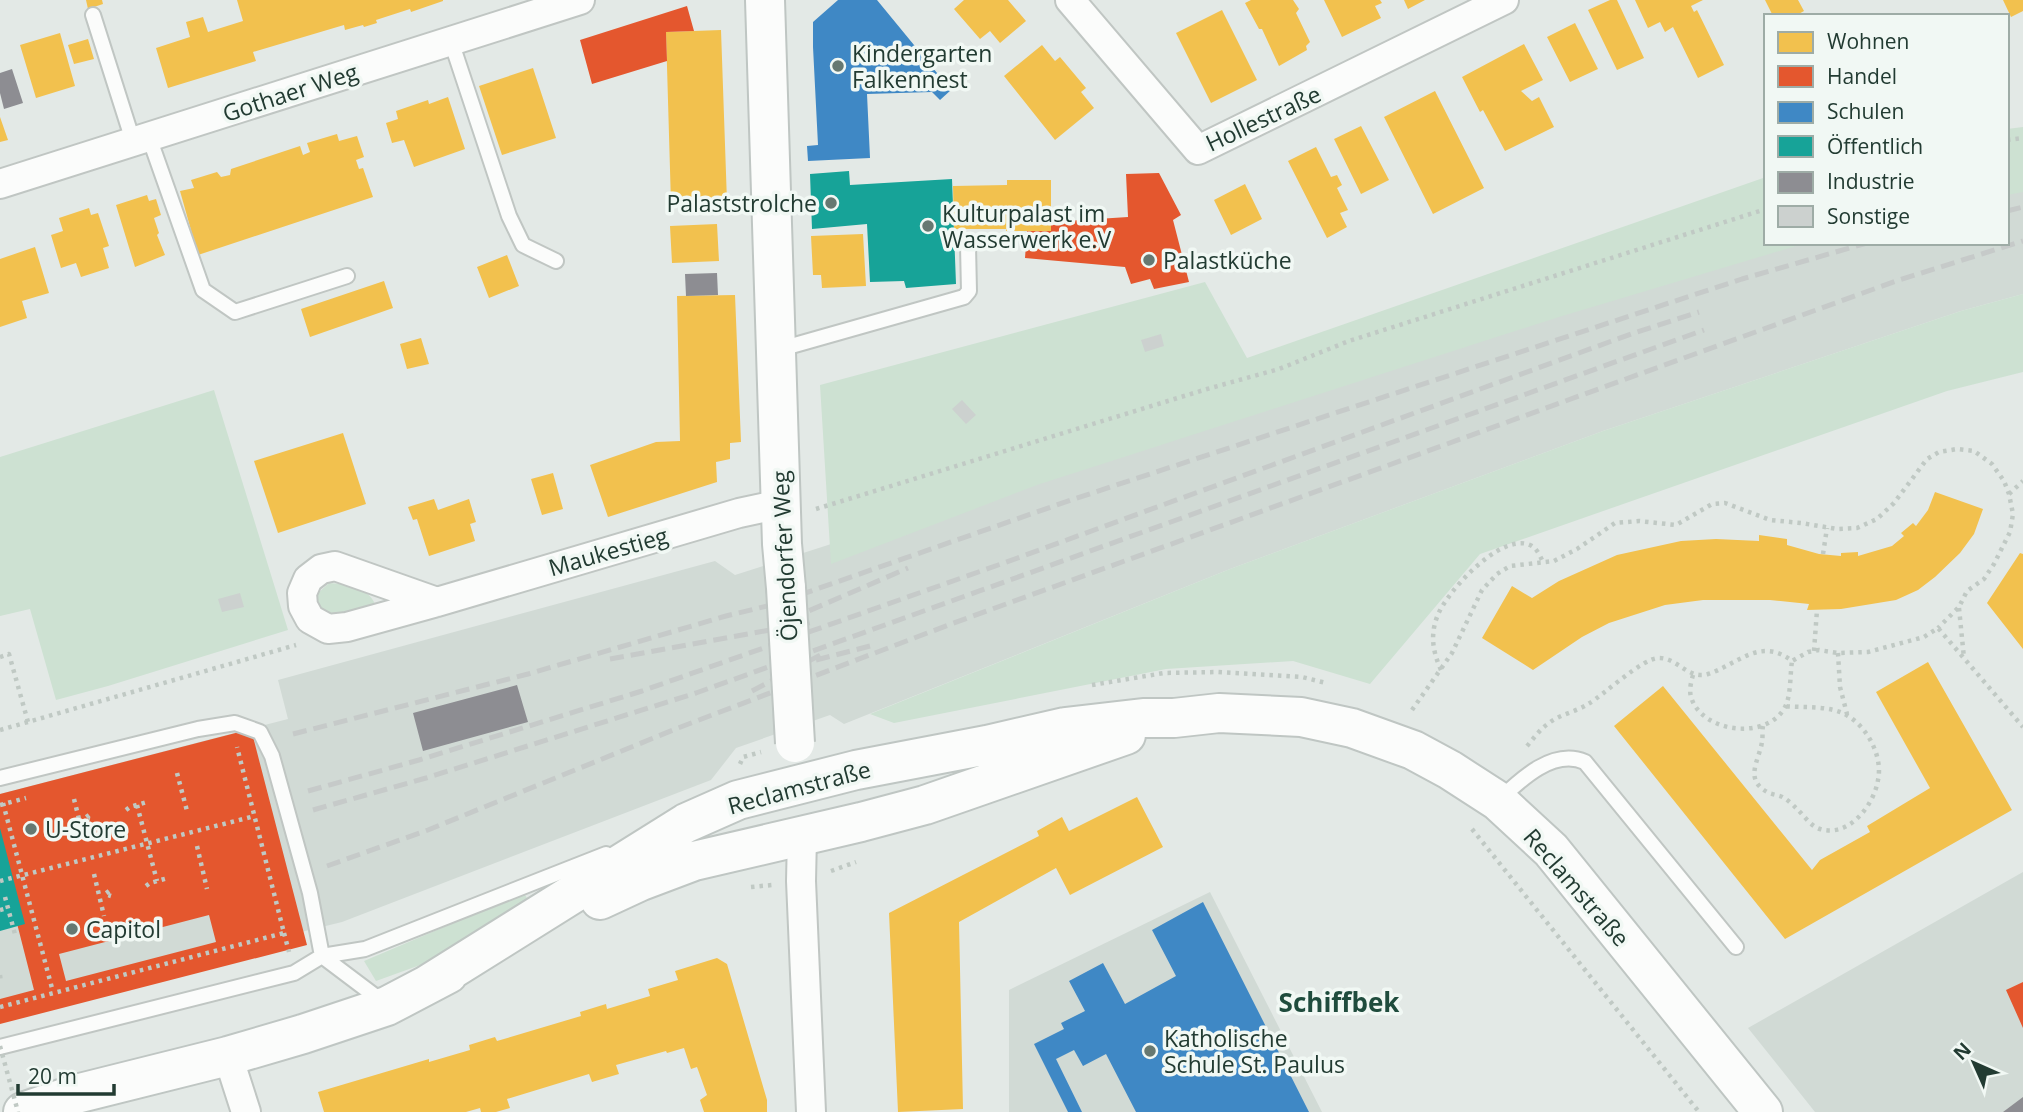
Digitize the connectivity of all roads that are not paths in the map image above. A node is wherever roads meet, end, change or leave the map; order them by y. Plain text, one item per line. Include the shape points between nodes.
1 (580, 0) edge
2 (765, 0) edge
3 (1070, 0) edge
4 (1504, 0) edge
5 (93, 15) dead end
6 (451, 41) junction
7 (141, 139) junction
8 (0, 184) edge
9 (968, 246) dead end
10 (556, 261) dead end
11 (347, 276) dead end
12 (776, 350) junction
13 (781, 504) junction
14 (437, 602) junction
15 (1174, 718) junction
16 (0, 778) edge
17 (796, 784) junction
18 (1498, 801) junction
19 (686, 822) junction
20 (802, 836) junction
21 (1735, 947) dead end
22 (322, 956) junction
23 (427, 985) junction
24 (387, 1006) junction
25 (0, 1046) edge
26 (228, 1056) junction
27 (76, 1094) junction
28 (0, 1105) edge
29 (21, 1112) edge
30 (246, 1112) edge
31 (811, 1112) edge
32 (1763, 1112) edge

1 - 6 street, Gothaer Weg
2 - 12 street, Öjendorfer Weg
3 - 4 street, Hollestraße via 1198,150
5 - 7 lane
6 - 7 street, Gothaer Weg
6 - 10 lane via 509,216 523,245
7 - 8 street, Gothaer Weg
7 - 11 lane via 203,290 235,312
9 - 12 lane via 969,291 964,297
12 - 13 street, Öjendorfer Weg
13 - 14 street, Maukestieg
13 - 17 street, Öjendorfer Weg, bridge
14 - 14 street, Maukestieg via 328,629 310,619 302,593 308,579 335,566
15 - 17 street, Reclamstraße via 1065,727
15 - 18 street, Reclamstraße via 1219,713 1301,717 1352,728 1426,756
15 - 20 street, Reclamstraße via 925,805
16 - 22 lane via 198,729 235,723 260,732 276,768
17 - 19 street, Reclamstraße via 738,800
17 - 20 street, Öjendorfer Weg
18 - 21 lane via 1546,765 1569,759 1585,762
18 - 32 street, Reclamstraße via 1551,850
19 - 22 lane via 365,949
19 - 23 street, Reclamstraße
20 - 23 street, Reclamstraße via 694,861 641,881
20 - 31 street, Öjendorfer Weg
22 - 24 lane
22 - 25 lane via 294,973
23 - 24 street, Reclamstraße
24 - 26 street, Reclamstraße
26 - 27 street, Reclamstraße
26 - 30 street
27 - 28 street, Reclamstraße
27 - 29 street, Reclamstraße

